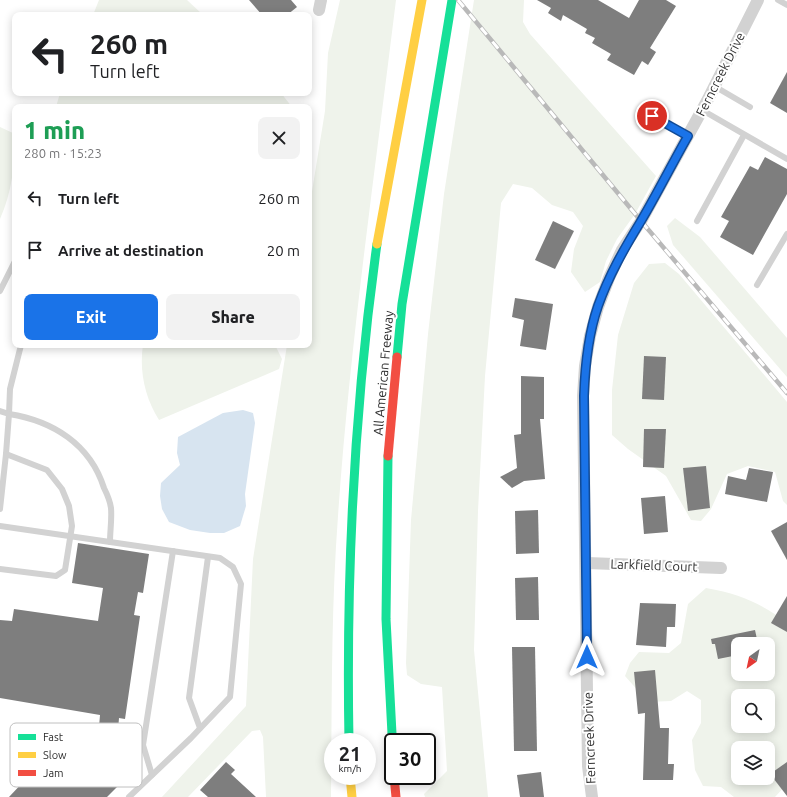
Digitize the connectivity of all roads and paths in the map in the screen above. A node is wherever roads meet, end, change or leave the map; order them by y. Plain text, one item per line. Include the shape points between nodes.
1 (422, 0) edge
2 (452, 0) edge
3 (758, 0) edge
4 (778, 0) edge
5 (787, 5) edge
6 (714, 86) junction
7 (750, 107) dead end
8 (702, 110) junction
9 (652, 116) dead end
10 (744, 134) junction
11 (688, 136) junction
12 (787, 159) edge
13 (697, 221) dead end
14 (787, 234) edge
15 (12, 267) edge
16 (757, 285) dead end
17 (0, 291) edge
18 (20, 348) edge
19 (0, 411) edge
20 (9, 414) junction
21 (6, 454) junction
22 (0, 509) edge
23 (0, 526) edge
24 (71, 537) junction
25 (110, 542) junction
26 (173, 551) junction
27 (208, 557) junction
28 (587, 563) junction
29 (721, 568) dead end
30 (0, 569) edge
31 (200, 728) junction
32 (349, 733) edge
33 (392, 733) edge
34 (152, 775) junction
35 (142, 785) edge
36 (351, 785) edge
37 (395, 785) edge
38 (139, 787) edge
39 (129, 797) edge
40 (352, 797) edge
41 (396, 797) edge
42 (592, 797) edge

1 - 32 highway, All American Freeway via 377,243 366,336 351,542
2 - 33 highway, All American Freeway via 402,304 388,458 386,619
3 - 6 street, Ferncreek Drive
4 - 5 lane
6 - 7 lane
6 - 8 street, Ferncreek Drive
8 - 10 lane
8 - 11 street, Ferncreek Drive
9 - 11 lane
10 - 12 lane
10 - 13 lane
11 - 28 street, Ferncreek Drive via 619,257 598,307 590,336 584,396
14 - 16 lane
15 - 17 lane
18 - 20 lane via 10,389
19 - 20 lane
20 - 21 lane
20 - 25 lane via 32,418 78,444 99,471 111,507
21 - 22 lane
21 - 24 lane via 47,470 62,489 69,506
23 - 24 lane
24 - 25 lane
24 - 30 lane via 65,570 61,575
25 - 26 lane
26 - 27 lane
26 - 34 lane via 143,745
27 - 31 lane via 189,698
27 - 31 lane via 220,558 233,567 241,584 230,697
28 - 29 street, Larkfield Court
28 - 42 street, Ferncreek Drive via 588,766
31 - 34 lane
34 - 35 lane
36 - 40 highway
37 - 41 highway
38 - 39 lane

